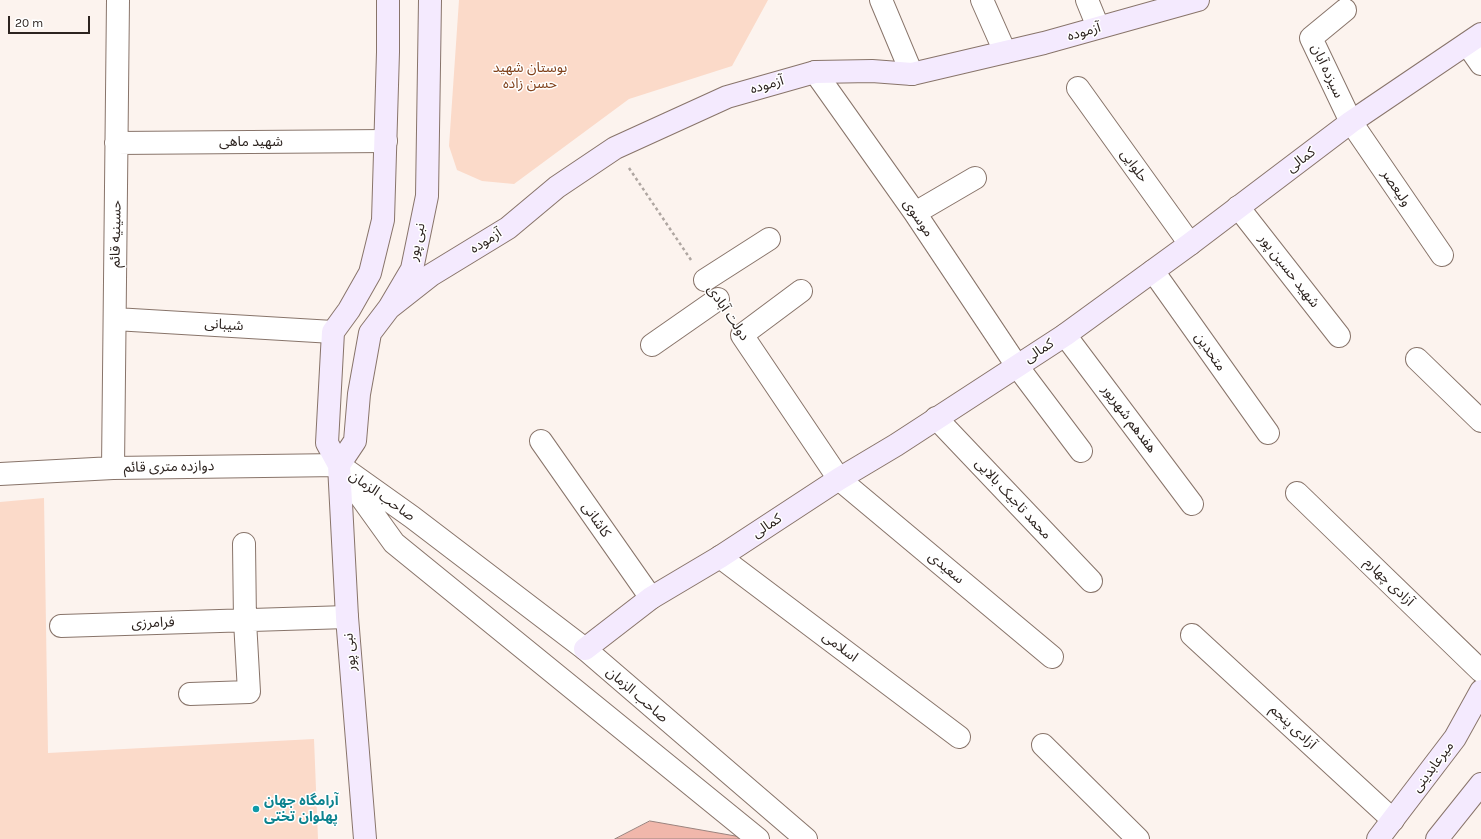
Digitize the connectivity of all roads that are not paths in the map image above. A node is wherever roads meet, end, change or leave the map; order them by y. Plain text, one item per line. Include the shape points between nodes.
1 (118, 0) edge
2 (388, 0) edge
3 (430, 0) edge
4 (881, 0) edge
5 (982, 0) edge
6 (1087, 0) edge
7 (1198, 0) edge
8 (1345, 10) dead end
9 (1098, 27) junction
10 (1474, 39) edge
11 (1005, 52) junction
12 (1481, 64) edge
13 (815, 72) junction
14 (912, 74) junction
15 (1078, 88) dead end
16 (1351, 122) junction
17 (386, 141) junction
18 (116, 143) junction
19 (975, 178) dead end
20 (1238, 207) junction
21 (915, 213) junction
22 (769, 239) dead end
23 (1190, 244) junction
24 (1442, 255) dead end
25 (1153, 271) junction
26 (705, 280) road end
27 (801, 291) dead end
28 (718, 299) dead end
29 (389, 308) junction
30 (115, 318) junction
31 (333, 332) junction
32 (1065, 335) junction
33 (1339, 336) dead end
34 (652, 345) dead end
35 (1416, 359) dead end
36 (1017, 366) junction
37 (936, 418) junction
38 (1481, 421) edge
39 (1268, 433) dead end
40 (541, 441) dead end
41 (1081, 451) dead end
42 (338, 465) junction
43 (113, 468) junction
44 (0, 474) edge
45 (839, 479) junction
46 (1297, 493) dead end
47 (1192, 504) dead end
48 (244, 544) dead end
49 (720, 557) junction
50 (1091, 581) dead end
51 (651, 598) junction
52 (347, 618) junction
53 (245, 621) junction
54 (61, 626) dead end
55 (1192, 635) dead end
56 (584, 650) junction
57 (1052, 657) dead end
58 (1481, 671) edge
59 (1481, 690) edge
60 (190, 694) dead end
61 (959, 737) dead end
62 (1043, 745) dead end
63 (1481, 784) edge
64 (1393, 820) junction
65 (365, 839) edge
66 (758, 839) edge
67 (806, 839) edge
68 (1138, 839) edge
69 (1378, 839) edge
70 (1437, 839) edge

1 - 18 street, حسینیه قائم
2 - 17 street
3 - 29 street, نبی پور via 427,196 412,269
4 - 14 street
5 - 11 street
6 - 9 street
7 - 9 street, آزموده
8 - 16 street, سیزده آبان via 1311,38
9 - 11 street, آزموده
10 - 12 street
10 - 16 street, کمالی
11 - 14 street, آزموده
13 - 14 street, آزموده via 872,71
13 - 21 street, موسوی
13 - 29 street, آزموده via 727,97 615,148 557,188 508,228 431,275
15 - 23 street, حلوایی
16 - 20 street, کمالی
16 - 24 street, ولیعصر
17 - 18 street, شهید ماهی
17 - 31 street via 383,220 370,273
18 - 30 street, حسینیه قائم
19 - 21 street
20 - 23 street, کمالی
20 - 33 street, شهید حسین پور
21 - 36 street, موسوی
22 - 26 street
23 - 25 street, کمالی
25 - 32 street, کمالی
25 - 39 street, متحدین
27 - 45 street, دولت آبادی via 742,335
28 - 34 street
29 - 42 street, نبی پور via 370,333 359,394 355,440
30 - 31 street, شیبانی
30 - 43 street, حسینیه قائم
31 - 42 street, نبی پور via 327,443
32 - 36 street, کمالی
32 - 47 street, هفدهم شهریور
35 - 38 street
36 - 37 street, کمالی
36 - 41 street, موسوی
37 - 45 street, کمالی
37 - 50 street, محمد تاجیک بالایی
40 - 51 street, کاشانی
42 - 43 street, دوازده متری قائم
42 - 52 street, نبی پور
42 - 56 street, صاحب الزمان via 412,517
42 - 66 street, صاحب الزمان via 394,543
43 - 44 street, دوازده متری قائم
45 - 49 street, کمالی
45 - 57 street, سعیدی
46 - 58 street, آزادی چهارم
48 - 53 street
49 - 51 street, کمالی
49 - 61 street, اسلامی
51 - 56 street, کمالی
52 - 53 street, فرامرزی
52 - 65 street, نبی پور
53 - 54 street, فرامرزی
53 - 60 street via 249,692
55 - 64 street, آزادی پنجم
56 - 67 street, صاحب الزمان
59 - 64 street, میرعابدینی via 1455,738
62 - 68 street
63 - 70 street
64 - 69 street, میرعابدینی

